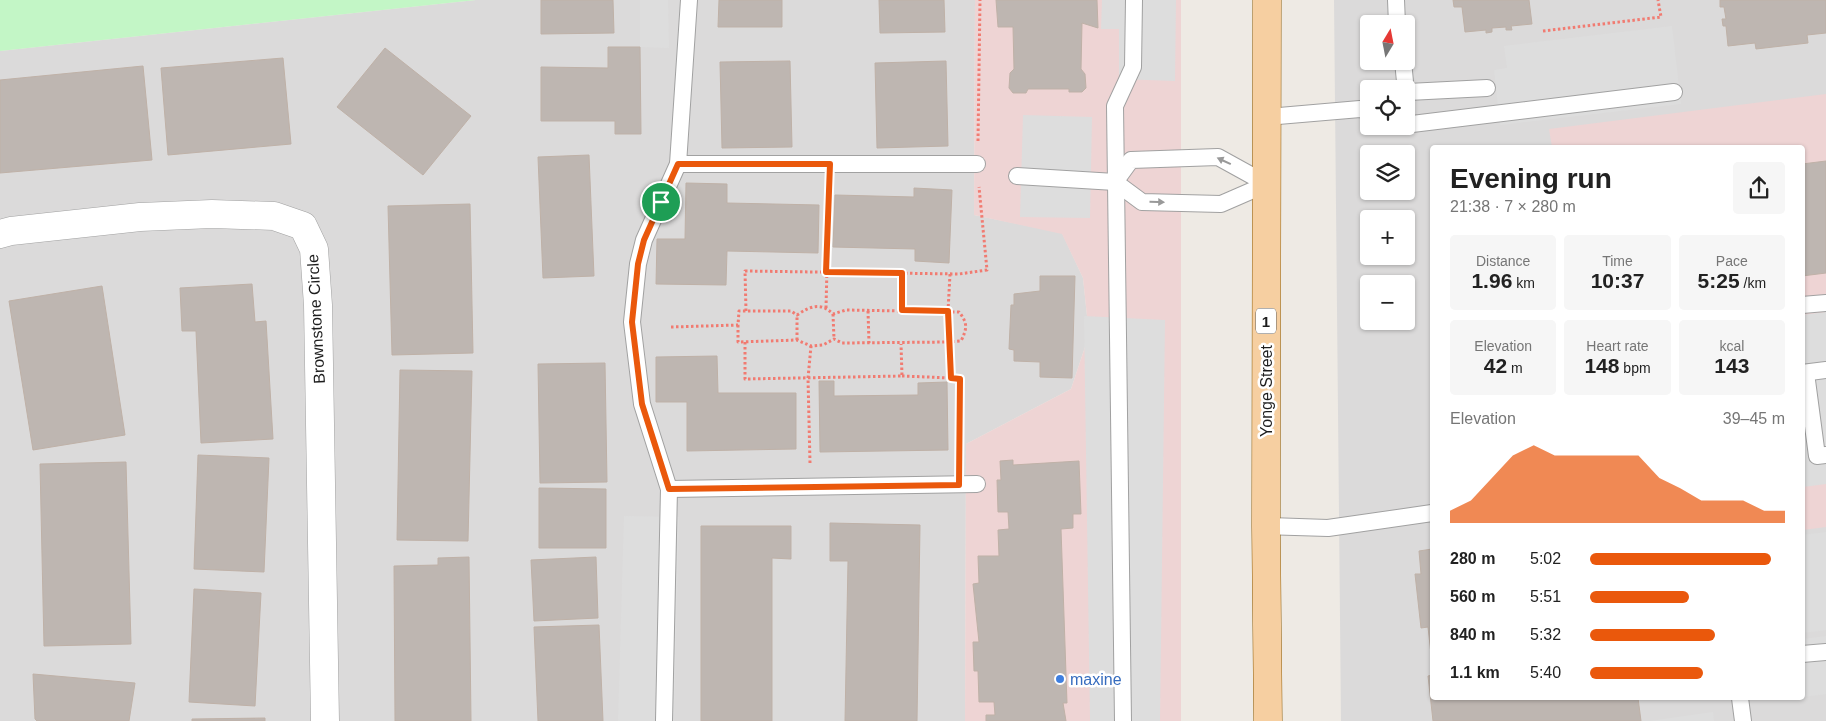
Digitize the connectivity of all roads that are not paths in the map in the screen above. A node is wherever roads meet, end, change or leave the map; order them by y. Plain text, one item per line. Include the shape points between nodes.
1 (689, 0) edge
2 (1134, 0) edge
3 (1267, 0) edge
4 (1396, 0) edge
5 (1397, 15) edge
6 (1487, 88) dead end
7 (1415, 92) edge
8 (1674, 92) dead end
9 (1360, 109) edge
10 (1266, 117) junction
11 (1415, 124) edge
12 (678, 164) junction
13 (977, 164) road end
14 (1017, 176) dead end
15 (1115, 182) junction
16 (1267, 184) junction
17 (0, 234) edge
18 (1826, 303) edge
19 (1805, 306) edge
20 (1826, 370) edge
21 (1805, 373) edge
22 (1805, 379) edge
23 (1826, 455) edge
24 (977, 484) dead end
25 (669, 489) junction
26 (1430, 513) edge
27 (1266, 526) junction
28 (1826, 652) edge
29 (1805, 654) edge
30 (1740, 700) edge
31 (325, 721) edge
32 (664, 721) edge
33 (1123, 721) edge
34 (1268, 721) edge
35 (1743, 721) edge

1 - 12 lane
2 - 15 lane via 1133,67 1115,106
3 - 10 main road, Yonge Street / 1
4 - 5 lane
6 - 7 lane
8 - 11 lane
9 - 10 lane
10 - 16 main road, Yonge Street / 1
12 - 13 lane
12 - 25 lane via 644,240 632,322 642,404
14 - 15 lane
15 -> 16 lane via 1142,202 1221,204
16 -> 15 lane via 1218,157 1131,160
15 - 33 lane
16 - 27 main road, Yonge Street / 1
17 - 31 street, Brownstone Circle via 140,217 212,214 274,216 304,226 314,249 318,305
18 - 19 lane
20 - 21 lane
22 - 23 lane via 1817,456
24 - 25 lane
25 - 32 lane
26 - 27 lane via 1328,528
27 - 34 main road, Yonge Street / 1
28 - 29 lane
30 - 35 lane

